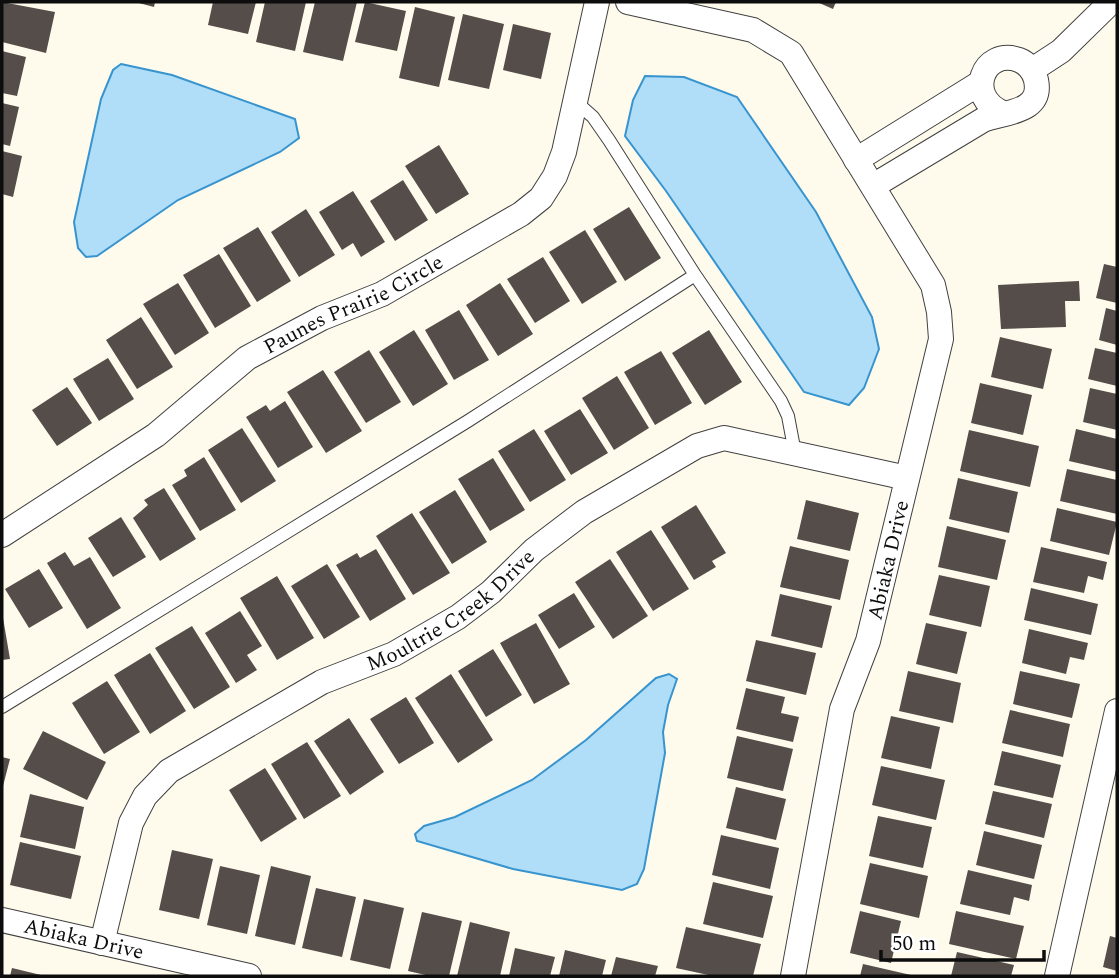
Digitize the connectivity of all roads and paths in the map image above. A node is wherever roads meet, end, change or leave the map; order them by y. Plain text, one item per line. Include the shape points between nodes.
1 (597, 2) edge
2 (628, 2) edge
3 (1111, 2) edge
4 (1032, 70) junction
5 (981, 83) junction
6 (575, 101) junction
7 (1003, 113) junction
8 (856, 160) junction
9 (873, 186) junction
10 (695, 275) junction
11 (795, 453) junction
12 (907, 478) junction
13 (2, 535) edge
14 (2, 707) edge
15 (1117, 710) edge
16 (2, 920) edge
17 (102, 943) junction
18 (249, 976) edge
19 (793, 976) edge
20 (1057, 976) edge

1 - 6 street, Paunes Prairie Circle
2 - 8 street via 753,30 791,53
3 - 4 street via 1060,51
4 - 5 street via 1022,61 995,61 985,70
4 - 7 street via 1036,92 1032,102 1024,109
5 - 7 street via 986,102
5 - 8 street
6 - 10 lane via 609,140
6 - 13 street, Paunes Prairie Circle via 555,176 541,198 521,214 382,294 322,318 247,358 156,435
7 - 9 street via 983,120
8 - 9 street, Abiaka Drive
9 - 12 street, Abiaka Drive via 933,285 939,312 941,338
10 - 11 lane via 781,401
10 - 14 lane
11 - 12 street, Moultrie Creek Drive
11 - 17 street, Moultrie Creek Drive via 724,438 697,446 584,512 458,617 394,654 322,682 169,771 145,796 131,823
12 - 19 street, Abiaka Drive via 868,641 842,709
15 - 20 street
16 - 17 street, Abiaka Drive
17 - 18 street, Abiaka Drive

